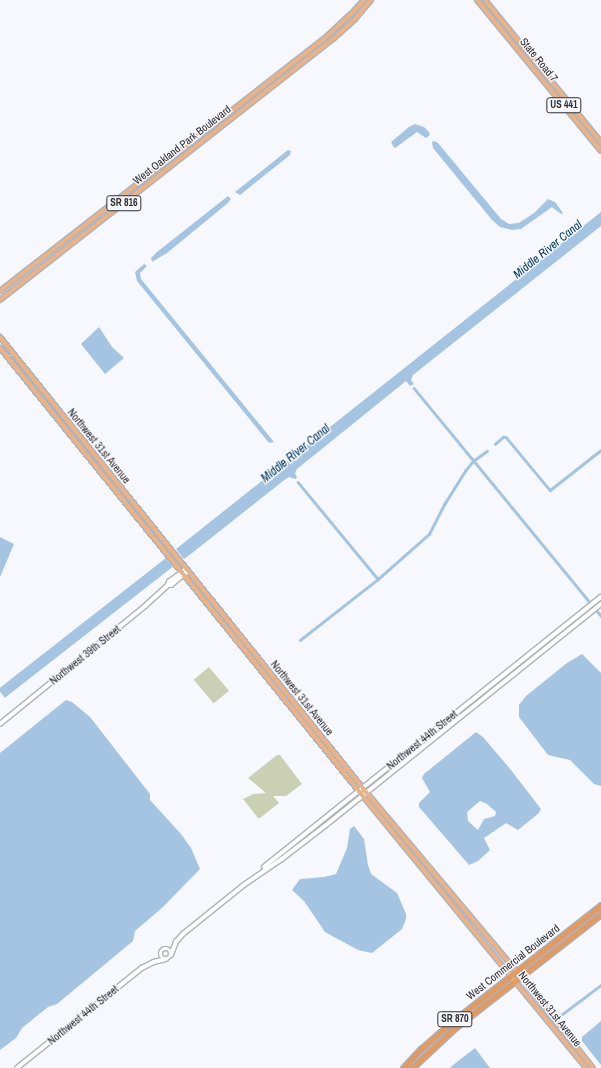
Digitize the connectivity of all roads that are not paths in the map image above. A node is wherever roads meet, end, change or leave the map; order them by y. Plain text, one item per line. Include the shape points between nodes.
1 (364, 0) edge
2 (371, 0) edge
3 (478, 0) edge
4 (482, 0) edge
5 (485, 0) edge
6 (360, 5) junction
7 (359, 14) junction
8 (501, 19) junction
9 (247, 99) junction
10 (241, 104) junction
11 (245, 108) junction
12 (241, 111) junction
13 (196, 139) junction
14 (601, 142) edge
15 (193, 148) junction
16 (601, 151) edge
17 (54, 250) junction
18 (52, 259) junction
19 (0, 291) edge
20 (0, 300) edge
21 (0, 337) edge
22 (0, 348) edge
23 (187, 570) junction
24 (183, 573) junction
25 (601, 596) edge
26 (601, 604) edge
27 (575, 618) junction
28 (578, 622) junction
29 (0, 724) edge
30 (397, 760) junction
31 (401, 764) junction
32 (365, 790) junction
33 (360, 793) junction
34 (601, 905) edge
35 (601, 914) edge
36 (176, 942) junction
37 (166, 949) junction
38 (161, 953) junction
39 (171, 955) junction
40 (166, 959) junction
41 (150, 964) junction
42 (516, 972) junction
43 (511, 976) junction
44 (521, 977) junction
45 (515, 981) junction
46 (17, 1068) edge
47 (403, 1068) edge
48 (412, 1068) edge
49 (586, 1068) edge
50 (593, 1068) edge

1 - 6 main road, West Oakland Park Boulevard / SR 816
2 - 7 main road, West Oakland Park Boulevard / SR 816
3 - 16 main road, State Road 7 / US 441
4 - 8 main road via 495,16
5 - 8 main road, State Road 7 / US 441
6 - 7 main road
6 - 9 main road, West Oakland Park Boulevard / SR 816 via 331,33
7 - 11 main road, West Oakland Park Boulevard / SR 816 via 333,39
8 - 14 main road, State Road 7 / US 441
9 - 10 main road, West Oakland Park Boulevard / SR 816
9 - 11 main road
10 - 12 main road
10 - 13 main road, West Oakland Park Boulevard / SR 816
11 - 12 main road, West Oakland Park Boulevard / SR 816
12 - 15 main road, West Oakland Park Boulevard / SR 816
13 - 15 main road
13 - 17 main road, West Oakland Park Boulevard / SR 816
15 - 18 main road, West Oakland Park Boulevard / SR 816
17 - 18 main road
17 - 19 main road, West Oakland Park Boulevard / SR 816
18 - 20 main road, West Oakland Park Boulevard / SR 816
21 - 23 main road, Northwest 31st Avenue
22 - 24 main road, Northwest 31st Avenue
23 - 24 street, Northwest 39th Street
23 - 32 main road, Northwest 31st Avenue
24 - 29 street, Northwest 39th Street
24 - 33 main road, Northwest 31st Avenue
25 - 27 street, Northwest 44th Street
26 - 28 street, Northwest 44th Street
27 - 28 street
27 - 30 street, Northwest 44th Street
28 - 31 street, Northwest 44th Street
30 - 31 street
30 - 32 street, Northwest 44th Street
31 - 32 street, Northwest 44th Street
32 - 33 street, Northwest 44th Street
32 - 42 main road, Northwest 31st Avenue
33 - 36 street, Northwest 44th Street
33 - 43 main road, Northwest 31st Avenue
34 - 42 highway, West Commercial Boulevard / SR 870
35 - 44 highway, West Commercial Boulevard / SR 870
36 - 37 street, Northwest 44th Street
36 - 39 street, Northwest 44th Street
37 - 38 street
37 - 39 street via 170,950
38 - 40 street
38 - 41 street, Northwest 44th Street
39 - 40 street
40 - 41 street, Northwest 44th Street
41 - 46 street, Northwest 44th Street
42 - 43 highway, West Commercial Boulevard / SR 870
42 - 44 main road, Northwest 31st Avenue
43 - 45 main road, Northwest 31st Avenue
43 - 47 highway, West Commercial Boulevard / SR 870 via 435,1036
44 - 45 highway, West Commercial Boulevard / SR 870
44 - 50 main road, Northwest 31st Avenue
45 - 48 highway, West Commercial Boulevard / SR 870 via 439,1041
45 - 49 main road, Northwest 31st Avenue

